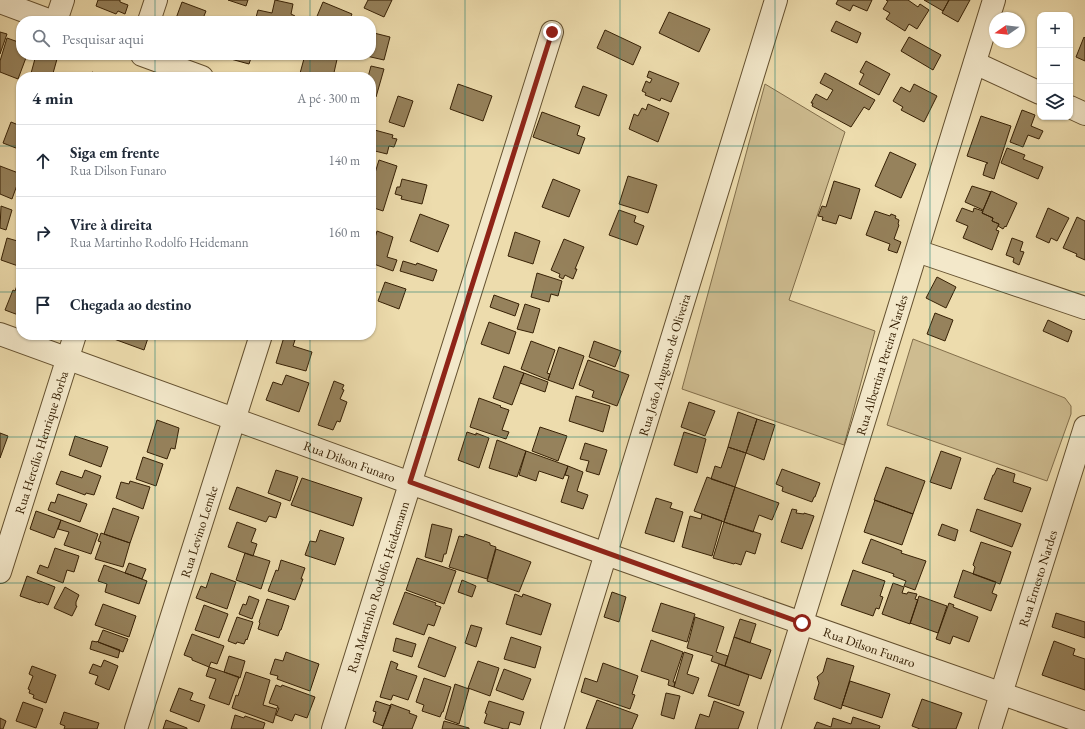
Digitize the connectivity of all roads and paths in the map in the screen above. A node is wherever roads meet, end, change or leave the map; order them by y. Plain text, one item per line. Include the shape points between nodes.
1 (63, 0) edge
2 (156, 0) edge
3 (776, 0) edge
4 (994, 0) edge
5 (0, 2) edge
6 (38, 16) edge
7 (58, 16) edge
8 (151, 16) edge
9 (552, 32) dead end
10 (975, 63) junction
11 (154, 65) edge
12 (182, 72) edge
13 (1037, 92) edge
14 (1073, 108) edge
15 (1085, 114) edge
16 (916, 251) junction
17 (1085, 308) edge
18 (0, 334) edge
19 (16, 340) edge
20 (17, 340) edge
21 (73, 340) edge
22 (259, 340) edge
23 (68, 358) junction
24 (234, 418) junction
25 (1085, 427) edge
26 (410, 482) junction
27 (606, 554) junction
28 (0, 572) edge
29 (802, 623) junction
30 (1002, 694) junction
31 (1085, 723) edge
32 (136, 729) edge
33 (333, 729) edge
34 (552, 729) edge
35 (768, 729) edge
36 (990, 729) edge

1 - 7 street
2 - 8 street
3 - 27 street, Rua João Augusto de Oliveira
4 - 10 street, Rua Albertina Pereira Nardes
5 - 6 street
9 - 26 street, Rua Martinho Rodolfo Heidemann
10 - 13 street
10 - 16 street, Rua Albertina Pereira Nardes
11 - 12 street
14 - 15 street
16 - 17 street
16 - 29 street, Rua Albertina Pereira Nardes
18 - 19 street, Rua Dilson Funaro
20 - 23 street, Rua Dilson Funaro
21 - 23 street, Rua Hercílio Henrique Borba
22 - 24 street, Rua Levino Lemke
23 - 24 street, Rua Dilson Funaro
23 - 28 street, Rua Hercílio Henrique Borba
24 - 26 street, Rua Dilson Funaro
24 - 32 street, Rua Levino Lemke
25 - 30 street, Rua Ernesto Nardes
26 - 27 street, Rua Dilson Funaro
26 - 33 street, Rua Martinho Rodolfo Heidemann
27 - 29 street, Rua Dilson Funaro
27 - 34 street, Rua João Augusto de Oliveira
29 - 30 street, Rua Dilson Funaro
29 - 35 street, Rua Albertina Pereira Nardes
30 - 31 street, Rua Dilson Funaro
30 - 36 street, Rua Ernesto Nardes

